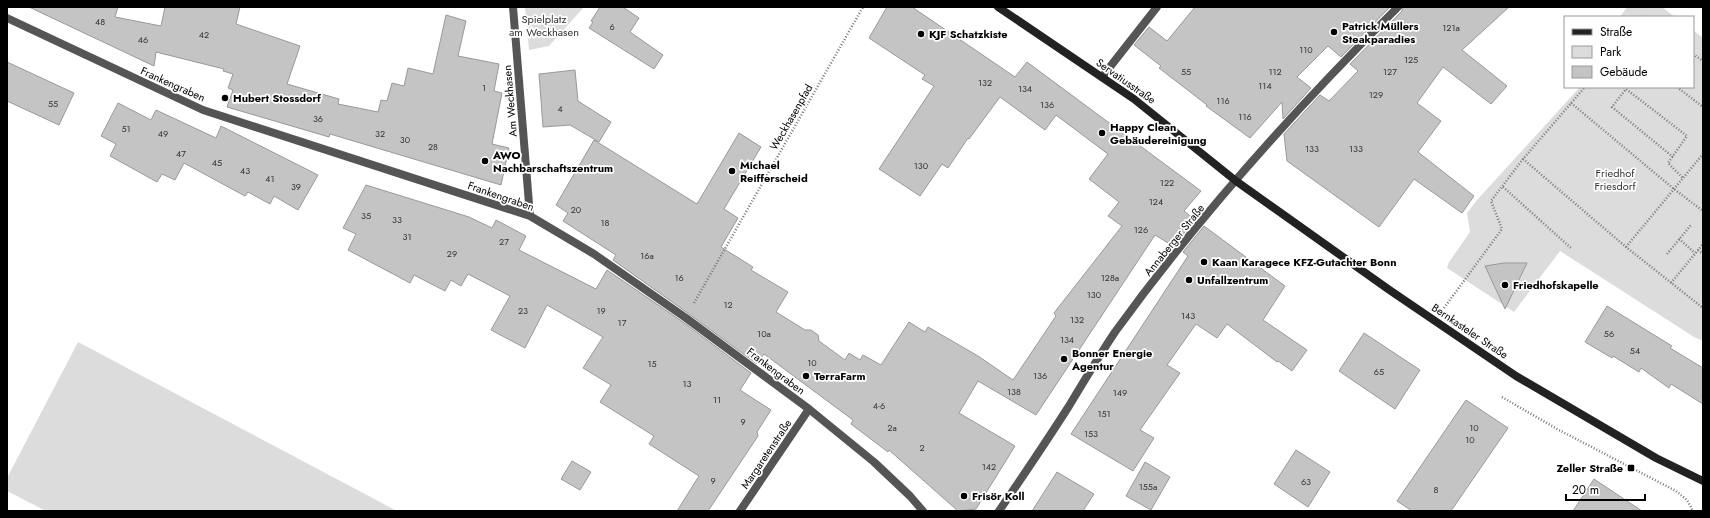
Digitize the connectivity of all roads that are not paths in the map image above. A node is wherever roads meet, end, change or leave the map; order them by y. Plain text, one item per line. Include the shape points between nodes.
1 (513, 7) edge
2 (998, 7) edge
3 (1157, 7) edge
4 (1398, 7) edge
5 (7, 18) edge
6 (1102, 77) junction
7 (1236, 181) junction
8 (530, 216) junction
9 (809, 409) junction
10 (1703, 481) edge
11 (740, 511) edge
12 (923, 511) edge
13 (999, 511) edge

1 - 8 street, Am Weckhasen
2 - 6 street, Servatiusstraße
3 - 6 street
4 - 7 street, Annaberger Straße via 1351,54
5 - 8 street, Frankengraben via 203,110
6 - 7 street, Servatiusstraße via 1134,99
7 - 10 street, Bernkasteler Straße via 1516,376 1656,458
7 - 13 street, Annaberger Straße via 1115,333
8 - 9 street, Frankengraben via 594,254
9 - 11 street, Margaretenstraße
9 - 12 street, Frankengraben via 874,462

